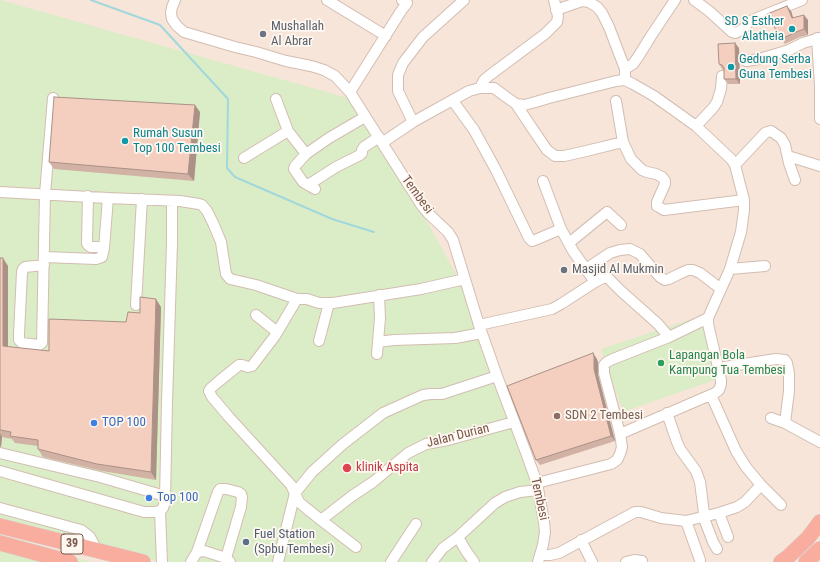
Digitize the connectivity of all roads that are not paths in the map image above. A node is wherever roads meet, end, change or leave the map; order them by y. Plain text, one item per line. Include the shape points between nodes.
1 (327, 0) edge
2 (464, 0) edge
3 (675, 0) edge
4 (802, 0) edge
5 (173, 1) edge
6 (406, 1) edge
7 (698, 1) edge
8 (555, 5) edge
9 (386, 36) junction
10 (819, 38) edge
11 (746, 61) dead end
12 (625, 70) junction
13 (722, 76) edge
14 (625, 80) junction
15 (480, 88) junction
16 (350, 92) junction
17 (53, 98) edge
18 (276, 100) dead end
19 (453, 101) junction
20 (616, 101) dead end
21 (516, 104) junction
22 (365, 117) junction
23 (820, 119) edge
24 (413, 122) junction
25 (696, 126) junction
26 (288, 131) junction
27 (381, 140) junction
28 (623, 142) junction
29 (306, 154) junction
30 (788, 156) junction
31 (244, 158) dead end
32 (735, 165) junction
33 (820, 166) edge
34 (795, 180) dead end
35 (543, 182) dead end
36 (0, 192) edge
37 (45, 194) junction
38 (88, 196) junction
39 (108, 198) junction
40 (142, 199) junction
41 (744, 200) junction
42 (172, 201) junction
43 (621, 225) dead end
44 (561, 230) junction
45 (571, 247) junction
46 (104, 248) junction
47 (44, 261) junction
48 (765, 266) dead end
49 (586, 269) junction
50 (730, 269) junction
51 (465, 279) junction
52 (595, 282) junction
53 (721, 289) junction
54 (379, 295) junction
55 (297, 299) junction
56 (329, 303) junction
57 (136, 305) dead end
58 (256, 315) dead end
59 (708, 318) junction
60 (480, 329) junction
61 (277, 332) junction
62 (669, 337) junction
63 (319, 341) dead end
64 (378, 342) junction
65 (377, 354) dead end
66 (718, 368) junction
67 (497, 376) junction
68 (711, 395) junction
69 (668, 413) junction
70 (771, 418) dead end
71 (514, 422) junction
72 (784, 423) junction
73 (620, 434) junction
74 (820, 442) edge
75 (0, 452) edge
76 (0, 471) edge
77 (761, 485) junction
78 (537, 487) junction
79 (295, 493) junction
80 (165, 496) junction
81 (780, 505) dead end
82 (0, 508) edge
83 (160, 511) junction
84 (718, 513) junction
85 (704, 517) junction
86 (321, 520) junction
87 (686, 521) junction
88 (820, 522) edge
89 (416, 524) dead end
90 (0, 526) edge
91 (458, 537) junction
92 (728, 537) dead end
93 (581, 540) junction
94 (0, 543) edge
95 (356, 547) dead end
96 (717, 549) dead end
97 (820, 549) edge
98 (97, 550) junction
99 (197, 552) junction
100 (539, 558) edge
101 (228, 560) edge
102 (700, 560) dead end
103 (642, 561) dead end
104 (70, 562) edge
105 (143, 562) edge
106 (162, 562) edge
107 (191, 562) edge
108 (278, 562) edge
109 (391, 562) edge
110 (432, 562) edge
111 (474, 562) edge
112 (592, 562) edge
113 (626, 562) edge
114 (781, 562) edge
115 (806, 562) edge

1 - 9 street
2 - 24 street via 423,37 398,74 398,91
3 - 12 street via 633,64
4 - 7 street via 757,18 735,33
5 - 16 street, Tembesi via 172,19 184,32 324,70 335,76
6 - 9 street
8 - 12 street via 582,1 597,7 609,27
8 - 15 street via 558,16 552,28 484,80
9 - 16 street
10 - 11 street via 776,54
10 - 23 street
12 - 14 street
13 - 25 street via 717,102
14 - 21 street via 524,105
14 - 25 street via 654,96
15 - 19 street
15 - 21 street via 494,88
16 - 22 street, Tembesi
17 - 37 street
18 - 26 street
19 - 24 street
19 - 44 street via 474,130 529,238 532,241 536,240
20 - 28 street
21 - 28 street via 547,150 555,156
22 - 27 street, Tembesi
22 - 29 street
24 - 27 street
25 - 32 street
26 - 29 street
26 - 31 street
27 - 29 street via 364,147 362,154 336,167 312,187 303,182 294,168
27 - 51 street, Tembesi via 422,206 453,240
28 - 41 street via 631,159 637,165 665,181 657,202 661,209
30 - 32 street via 781,138 769,131
30 - 33 street
30 - 34 street
32 - 41 street
35 - 44 street
36 - 37 street
37 - 38 street
37 - 47 street
38 - 39 street
38 - 46 street via 87,243 91,248
39 - 40 street
39 - 46 street
40 - 42 street
40 - 57 street
41 - 50 street via 741,232
42 - 55 street via 199,204 207,211 220,242 226,274 230,278
42 - 80 street
43 - 45 street via 607,212
44 - 45 street
45 - 49 street
46 - 47 street via 102,257 96,259
47 - 47 street via 42,343 22,343 19,334 23,268
48 - 50 street
49 - 52 street
49 - 53 street via 610,253 630,249 640,254 665,280 694,270
50 - 53 street
51 - 54 street
51 - 60 street, Tembesi
52 - 60 street via 552,308
52 - 62 street via 605,277 609,279
53 - 59 street
54 - 56 street
54 - 64 street
55 - 56 street
55 - 61 street
56 - 63 street
58 - 61 street
59 - 62 street
59 - 66 street
60 - 64 street via 455,338
60 - 67 street, Tembesi
61 - 79 street via 252,366 239,365 209,391
62 - 73 street via 604,365
64 - 65 street
66 - 68 street via 721,387
66 - 72 street via 776,359 785,360 789,374 789,391
67 - 71 street, Tembesi
67 - 79 street via 442,394 423,396 383,413 312,472
68 - 69 street
68 - 77 street via 736,451
69 - 73 street
69 - 85 street via 680,449 696,471 700,482
70 - 72 street
71 - 78 street, Tembesi
71 - 86 street, Jalan Durian via 426,444 408,453
72 - 74 street
73 - 78 street via 622,447 618,460
75 - 80 street
76 - 83 street via 144,512
77 - 81 street
77 - 84 street via 738,507
78 - 91 street via 505,497 495,503
78 - 100 street, Tembesi via 545,532
79 - 86 street via 300,502
79 - 108 street
80 - 83 street via 164,506
82 - 98 street via 81,530 90,537
83 - 106 street
84 - 85 street
84 - 92 street
85 - 87 street
85 - 96 street
86 - 95 street
87 - 93 street via 635,512
87 - 102 street
88 - 114 highway via 808,538
89 - 109 street
90 - 98 highway, 39
91 - 110 street
91 - 111 street
93 - 100 street via 558,553
93 - 112 street
94 - 104 highway, 39
97 - 115 highway
98 - 105 highway, 39
99 - 101 street via 204,551
99 - 101 street via 220,489 238,492 242,494 241,507
99 - 107 street
103 - 113 street

